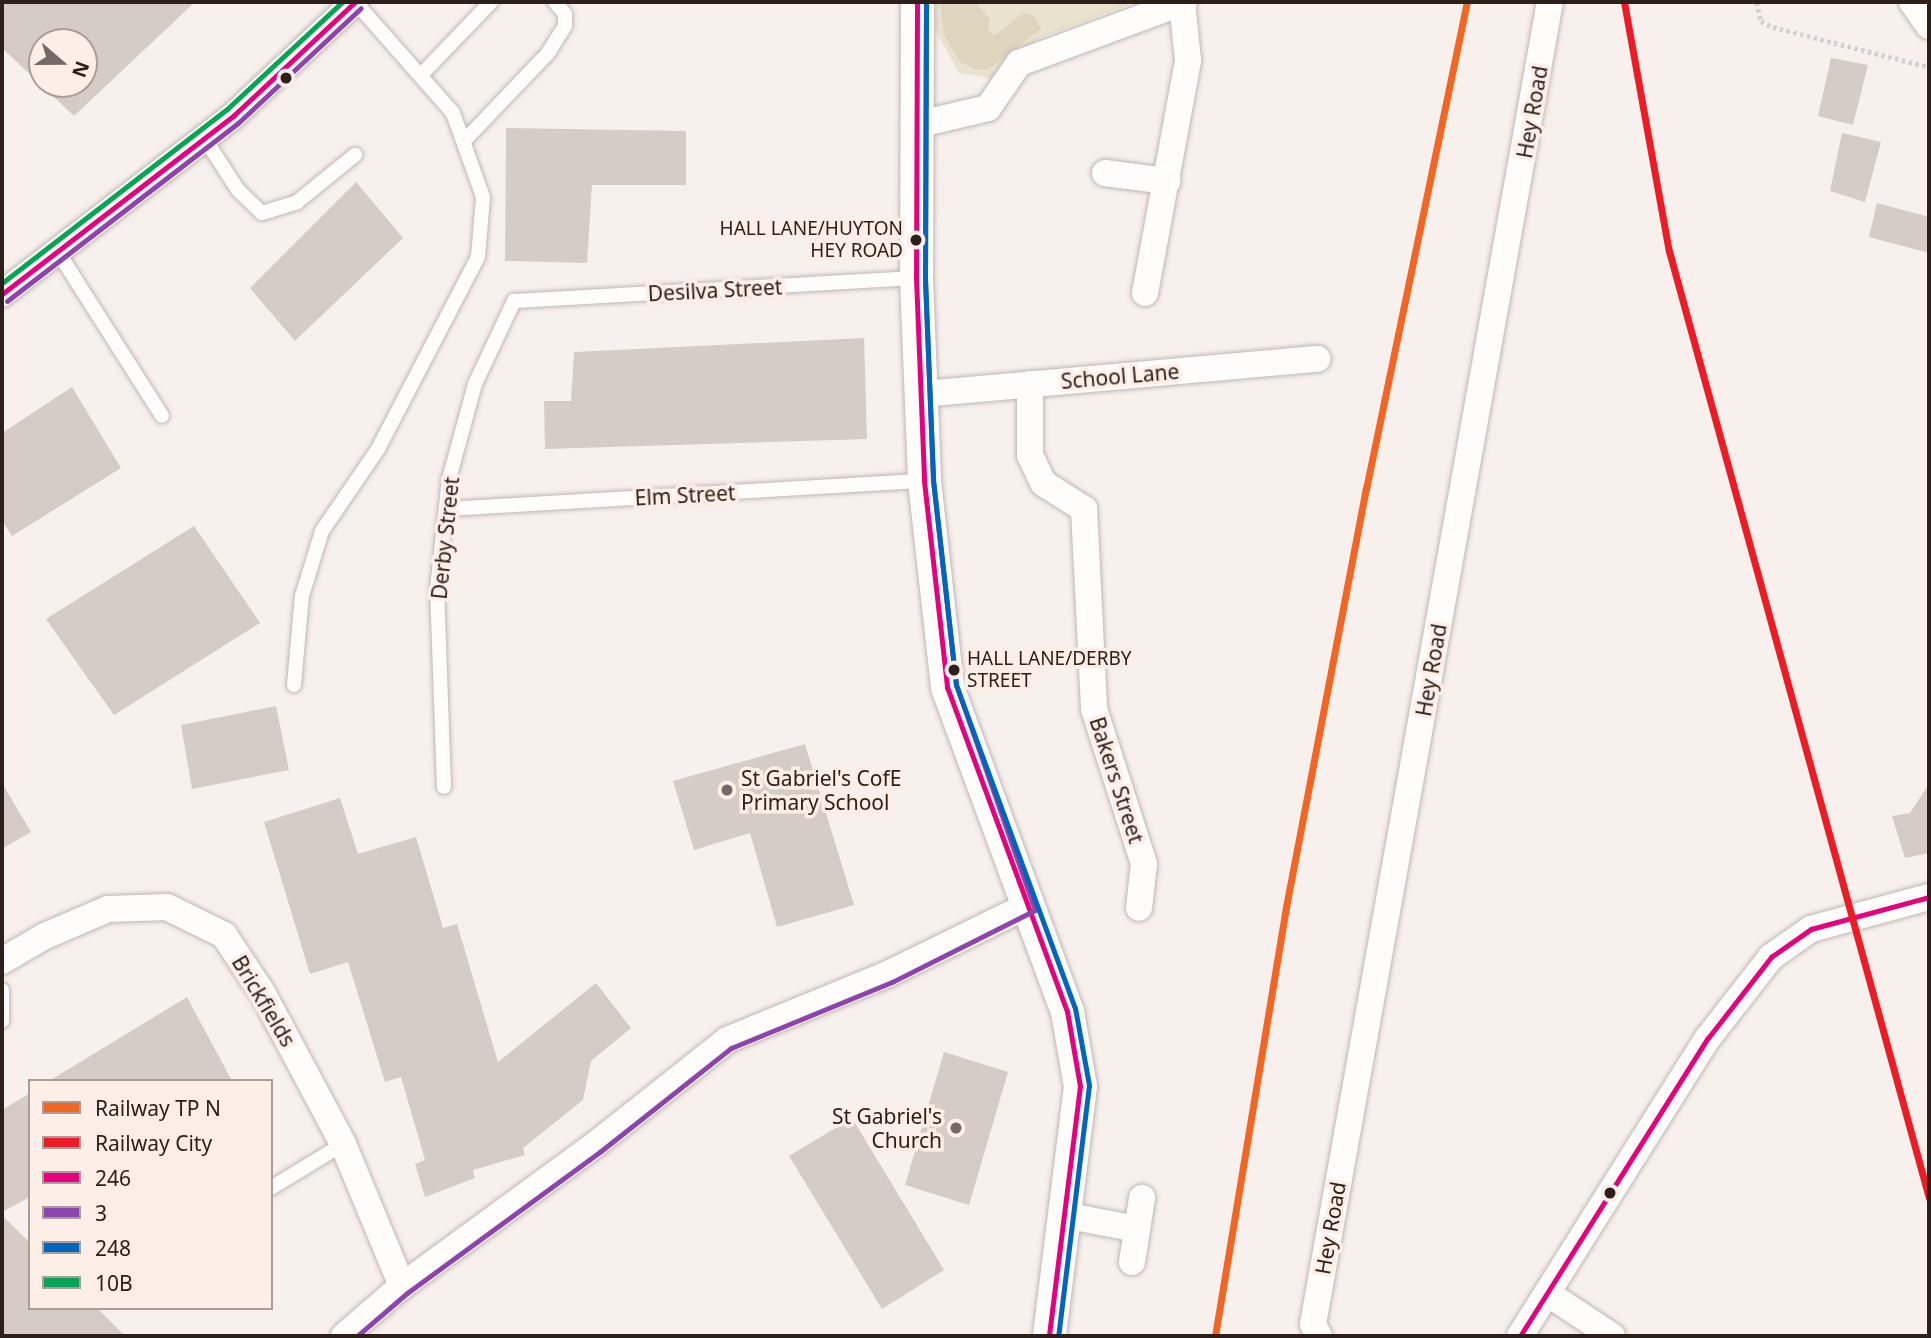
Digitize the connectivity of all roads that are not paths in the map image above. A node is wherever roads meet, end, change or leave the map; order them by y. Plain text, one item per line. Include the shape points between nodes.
1 (355, 2) edge
2 (491, 2) edge
3 (555, 2) edge
4 (917, 2) edge
5 (1183, 2) edge
6 (1550, 2) edge
7 (1912, 2) edge
8 (1929, 26) edge
9 (421, 75) junction
10 (916, 125) junction
11 (205, 139) junction
12 (465, 140) junction
13 (355, 155) dead end
14 (1105, 173) dead end
15 (1167, 181) junction
16 (58, 252) junction
17 (916, 278) junction
18 (1145, 293) dead end
19 (2, 294) edge
20 (513, 301) joint
21 (1317, 359) dead end
22 (1030, 384) junction
23 (923, 394) junction
24 (162, 416) dead end
25 (924, 481) junction
26 (446, 509) junction
27 (293, 685) dead end
28 (444, 787) dead end
29 (1929, 897) edge
30 (1027, 906) junction
31 (1139, 908) dead end
32 (2, 961) edge
33 (2, 990) edge
34 (2, 1021) edge
35 (343, 1144) junction
36 (273, 1187) edge
37 (1142, 1198) dead end
38 (1064, 1215) junction
39 (1138, 1229) junction
40 (1132, 1262) dead end
41 (402, 1286) junction
42 (1547, 1293) junction
43 (344, 1336) edge
44 (1049, 1336) edge
45 (1319, 1336) edge
46 (1520, 1336) edge
47 (1612, 1336) edge

1 - 9 lane
1 - 11 street
2 - 9 lane
3 - 12 lane via 565,14 565,26 548,53
4 - 10 street
5 - 10 street via 1019,63 988,108
5 - 15 street via 1188,60
6 - 45 street, Hey Road via 1313,1324
7 - 8 street
9 - 12 lane via 453,113
10 - 17 street
11 - 13 lane via 238,190 262,213 297,202
11 - 16 street
12 - 27 lane via 483,197 478,257 378,449 322,531 302,596
14 - 15 street
15 - 18 street
16 - 19 street
16 - 24 lane
17 - 20 lane, Desilva Street
17 - 23 street
20 - 26 lane, Derby Street via 475,384 449,479
21 - 22 street, School Lane
22 - 23 street, School Lane
22 - 31 street, Bakers Street via 1030,454 1043,484 1084,509 1094,709 1144,864
23 - 25 street
25 - 26 lane, Elm Street
25 - 30 street via 947,687
26 - 28 lane, Derby Street via 437,589
29 - 42 street via 1811,929 1771,957 1708,1038
30 - 38 street via 1067,1011 1080,1086
30 - 41 street via 888,974 727,1040 596,1144
32 - 35 street, Brickfields via 45,936 108,909 167,907 224,935 263,994
33 - 34 lane
35 - 36 lane
35 - 41 street, Brickfields
37 - 39 street
38 - 39 street
38 - 44 street
39 - 40 street
41 - 43 street
42 - 46 street
42 - 47 street

